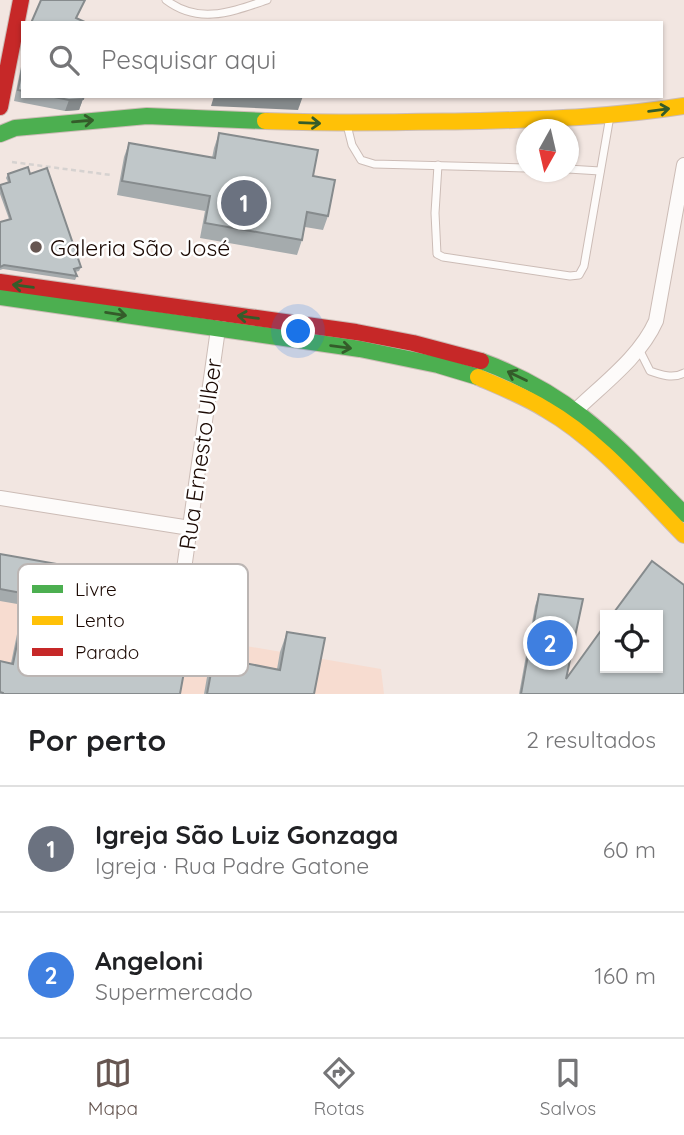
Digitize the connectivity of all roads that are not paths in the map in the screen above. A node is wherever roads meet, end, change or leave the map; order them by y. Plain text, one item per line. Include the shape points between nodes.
1 (21, 0) edge
2 (166, 0) edge
3 (267, 0) edge
4 (684, 106) edge
5 (0, 107) edge
6 (610, 116) junction
7 (0, 120) edge
8 (346, 124) junction
9 (7, 131) edge
10 (438, 165) junction
11 (684, 165) edge
12 (516, 168) edge
13 (579, 170) edge
14 (600, 171) junction
15 (0, 282) edge
16 (0, 297) edge
17 (75, 301) junction
18 (219, 321) junction
19 (380, 335) junction
20 (408, 349) junction
21 (639, 349) junction
22 (375, 352) junction
23 (684, 373) edge
24 (570, 416) junction
25 (0, 498) edge
26 (684, 514) edge
27 (190, 528) junction
28 (684, 535) edge
29 (185, 564) edge

1 - 5 main road
2 - 3 lane via 202,16
6 -> 4 main road
6 - 8 main road
6 - 14 lane
7 - 9 main road
9 -> 8 main road via 147,116
8 - 10 lane via 361,160
10 - 12 lane
10 - 14 lane via 437,254 570,276 579,275 584,266
11 - 21 street via 656,321
13 - 14 lane
17 -> 15 main road
16 - 17 main road
17 - 18 main road
19 -> 18 main road
18 -> 22 main road
18 - 27 street, Rua Ernesto Ulber
19 - 20 main road
19 - 22 main road
20 - 22 main road
20 - 24 main road via 474,367 523,397
21 - 23 lane via 650,371 661,376
21 - 24 street
24 - 26 main road via 598,429
24 - 28 main road via 586,439
25 - 27 street
27 - 29 street, Rua Ernesto Ulber

